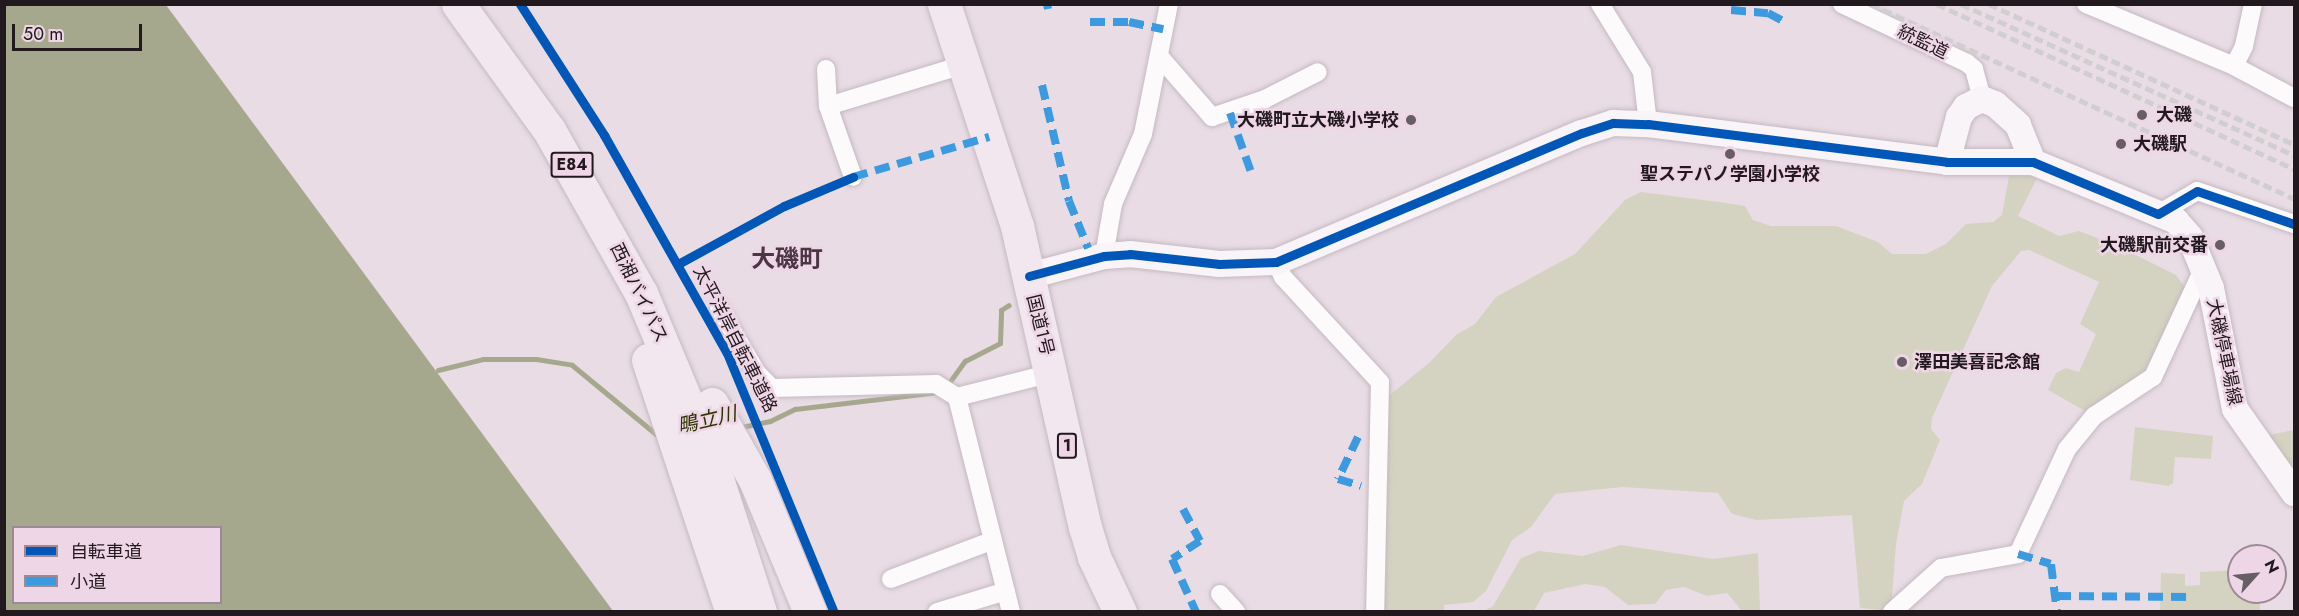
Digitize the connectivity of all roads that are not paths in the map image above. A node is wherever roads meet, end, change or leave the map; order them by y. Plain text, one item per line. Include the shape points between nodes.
1 (441, 4) edge
2 (458, 4) edge
3 (487, 4) edge
4 (944, 4) edge
5 (1169, 4) edge
6 (1600, 4) edge
7 (1842, 4) edge
8 (2086, 4) edge
9 (2253, 4) edge
10 (1159, 56) junction
11 (966, 64) junction
12 (2234, 66) junction
13 (826, 69) dead end
14 (1318, 72) dead end
15 (2295, 98) edge
16 (1982, 99) junction
17 (828, 106) junction
18 (1648, 124) junction
19 (1947, 162) junction
20 (2033, 162) junction
21 (853, 177) dead end
22 (2158, 214) junction
23 (2295, 224) edge
24 (1104, 256) junction
25 (1276, 262) junction
26 (2204, 267) junction
27 (1029, 276) junction
28 (719, 308) dead end
29 (662, 340) junction
30 (1052, 373) junction
31 (957, 397) junction
32 (712, 404) junction
33 (2295, 493) edge
34 (991, 541) junction
35 (891, 579) dead end
36 (1006, 591) junction
37 (1220, 594) dead end
38 (732, 612) edge
39 (760, 612) edge
40 (782, 612) edge
41 (810, 612) edge
42 (938, 612) edge
43 (1011, 612) edge
44 (1120, 612) edge
45 (1236, 612) edge
46 (1375, 612) edge
47 (1892, 612) edge

1 - 29 highway via 553,164 604,259
2 - 29 highway, 西湘バイパス / E84 via 513,77 571,165 612,236
3 - 29 highway, 西湘バイパス / E84 via 588,149 659,277
4 - 11 highway, 国道1号 / 1
5 - 10 street
6 - 18 street via 1642,72
7 - 16 street, 統監道 via 1967,63 1974,69
8 - 12 street
9 - 12 street via 2244,46
10 - 14 street via 1212,117 1265,99
10 - 24 street via 1143,134 1113,204
11 - 17 street
11 - 27 highway, 国道1号 / 1
12 - 15 street
13 - 17 street
16 - 19 street via 1966,107 1959,117
16 - 20 street via 1995,104 2018,125
17 - 21 street
18 - 19 street
18 - 25 street via 1606,124
19 - 20 street
20 - 22 street, 大磯停車場線
22 - 23 street via 2197,191
22 - 26 street, 大磯停車場線 via 2182,228
24 - 25 street via 1219,264
24 - 27 street
25 - 46 street via 1283,277 1380,382
26 - 33 street, 大磯停車場線 via 2235,409
26 - 47 street via 2153,377 2094,416 2067,449 2018,554 1941,568
27 - 30 highway, 国道1号 / 1
28 - 31 street via 757,373 772,388 936,384
29 - 32 highway, 西湘バイパス / E84
29 - 38 highway
29 - 39 highway, 西湘バイパス / E84 via 712,463
30 - 31 street
30 - 44 highway, 国道1号 / 1 via 1085,527 1098,567
31 - 34 street
32 - 40 highway, 西湘バイパス / E84
32 - 41 highway via 755,480
34 - 35 street
34 - 36 street
36 - 42 street
36 - 43 street
37 - 45 street

